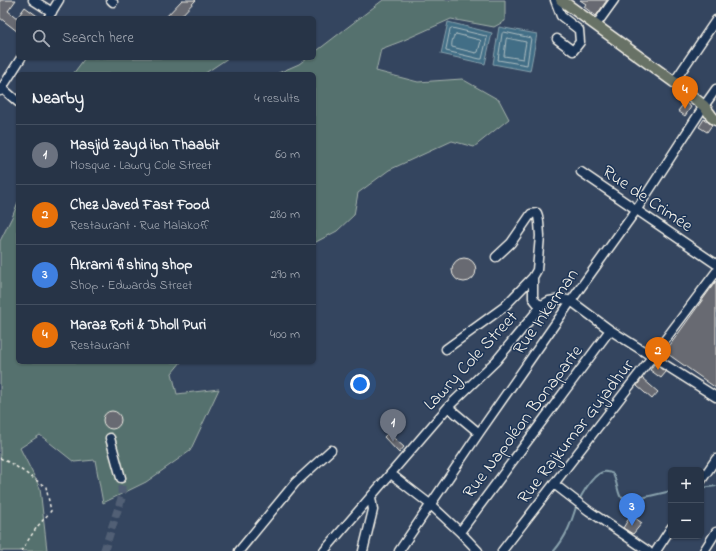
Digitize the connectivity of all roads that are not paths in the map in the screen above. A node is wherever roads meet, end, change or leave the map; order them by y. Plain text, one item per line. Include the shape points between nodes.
1 (33, 0) edge
2 (59, 0) edge
3 (555, 0) edge
4 (561, 0) edge
5 (614, 0) edge
6 (50, 15) edge
7 (716, 20) edge
8 (596, 25) junction
9 (557, 39) dead end
10 (21, 60) edge
11 (674, 82) junction
12 (2, 85) edge
13 (716, 90) edge
14 (16, 100) edge
15 (704, 106) junction
16 (716, 111) edge
17 (716, 120) edge
18 (581, 172) dead end
19 (637, 209) junction
20 (496, 258) dead end
21 (716, 264) edge
22 (716, 272) edge
23 (532, 277) junction
24 (571, 301) junction
25 (542, 305) junction
26 (610, 330) junction
27 (446, 349) dead end
28 (652, 357) junction
29 (716, 397) edge
30 (448, 407) junction
31 (479, 433) junction
32 (110, 438) dead end
33 (331, 450) dead end
34 (716, 459) edge
35 (391, 474) junction
36 (704, 477) edge
37 (121, 478) tunnel mouth
38 (554, 484) junction
39 (371, 497) junction
40 (431, 505) junction
41 (460, 532) junction
42 (716, 532) edge
43 (668, 533) edge
44 (239, 551) edge
45 (324, 551) edge
46 (363, 551) edge
47 (399, 551) edge
48 (478, 551) edge
49 (502, 551) edge
50 (648, 551) edge
51 (656, 551) edge
52 (704, 551) edge

1 - 6 street
2 - 6 street
3 - 9 street via 561,16 579,30 580,42 573,51
4 - 8 main road
5 - 8 street
7 - 11 street
8 - 11 main road
10 - 12 street
11 - 15 main road
12 - 14 street
13 - 15 street, Rue Inkerman
15 - 16 main road
15 - 17 main road
15 - 19 street, Rue Inkerman
18 - 19 street, Rue de Crimée
19 - 21 street, Rue de Crimée
19 - 24 street, Rue Inkerman
20 - 23 street via 511,243 531,214 537,213 540,236 537,270
22 - 28 street, Rue Rajkumar Gujadhur
23 - 25 street via 533,298
23 - 27 street via 504,307
24 - 25 street, Lawry Cole Street via 555,300
24 - 26 street
24 - 31 street, Rue Inkerman
25 - 30 street, Lawry Cole Street via 496,361
26 - 28 street
26 - 41 street, Rue Napoléon Bonaparte
28 - 29 street
28 - 38 street, Rue Rajkumar Gujadhur
30 - 31 street
30 - 35 street, Lawry Cole Street
31 - 40 street, Rue Inkerman
32 - 37 street
33 - 44 street via 295,483
34 - 36 street
35 - 39 street, Lawry Cole Street
35 - 40 street
38 - 49 street, Rue Rajkumar Gujadhur
38 - 50 street
39 - 45 street, Lawry Cole Street
39 - 46 street via 373,510
40 - 41 street
40 - 47 street, Rue Inkerman
41 - 48 street
42 - 52 street
43 - 51 street

